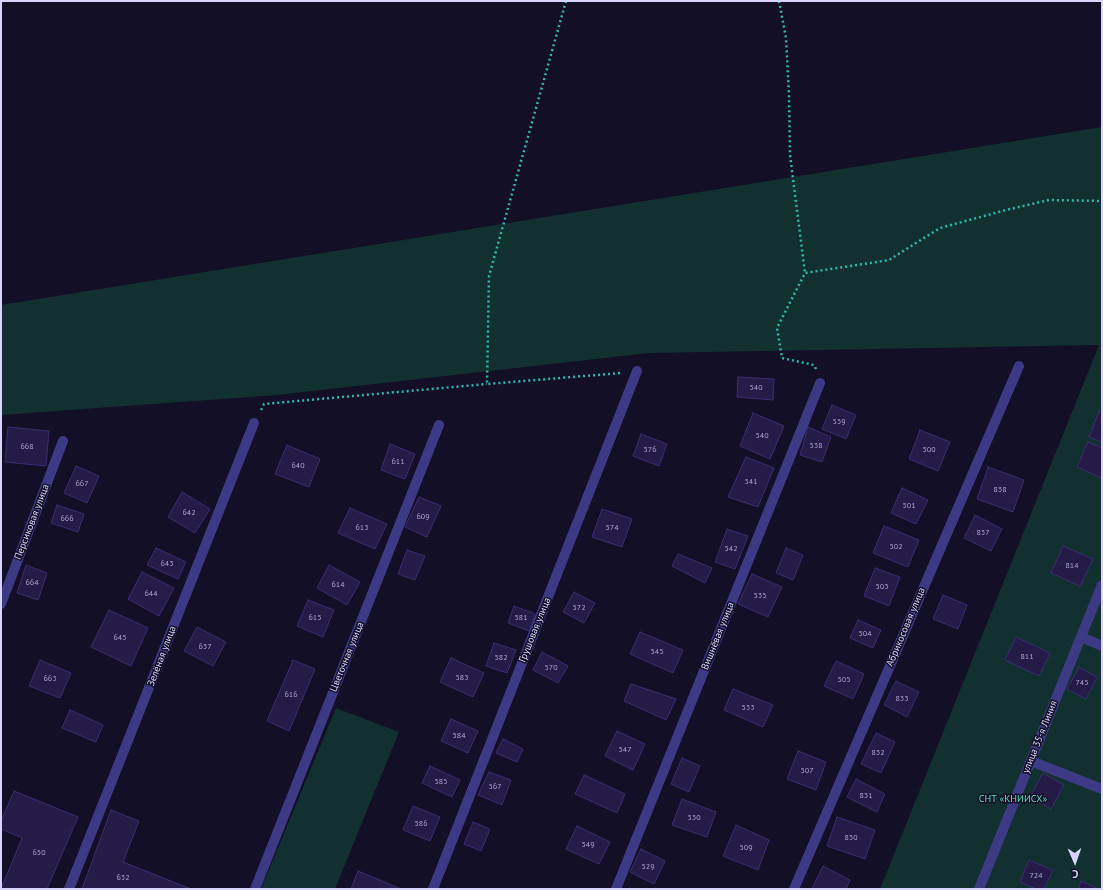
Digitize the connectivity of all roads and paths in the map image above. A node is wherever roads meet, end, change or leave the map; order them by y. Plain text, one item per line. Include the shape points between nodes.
1 (566, 1) edge
2 (779, 1) edge
3 (1102, 201) edge
4 (805, 273) junction
5 (1019, 366) dead end
6 (637, 371) joint
7 (820, 382) joint
8 (487, 384) junction
9 (254, 423) joint
10 (439, 425) dead end
11 (63, 441) dead end
12 (1102, 585) edge
13 (1, 604) edge
14 (1081, 637) junction
15 (1102, 646) edge
16 (1031, 760) junction
17 (1102, 789) edge
18 (69, 889) edge
19 (255, 889) edge
20 (433, 889) edge
21 (616, 889) edge
22 (794, 889) edge
23 (978, 889) edge

1 - 8 path via 489,276
2 - 4 path via 786,38 790,155
3 - 4 path via 1048,200 1014,208 940,228 889,260
4 - 7 path via 777,328 782,358 814,365
5 - 22 street, Абрикосовая улица
6 - 8 path
6 - 20 street, Грушовая улица
7 - 21 street, Вишнёвая улица
8 - 9 path via 264,404
9 - 18 street, Зелёная улица
10 - 19 street, Цветочная улица
11 - 13 street, Персиковая улица
12 - 14 street, улица 35-я Линия
14 - 15 street
14 - 16 street, улица 35-я Линия
16 - 17 street
16 - 23 street, улица 35-я Линия

